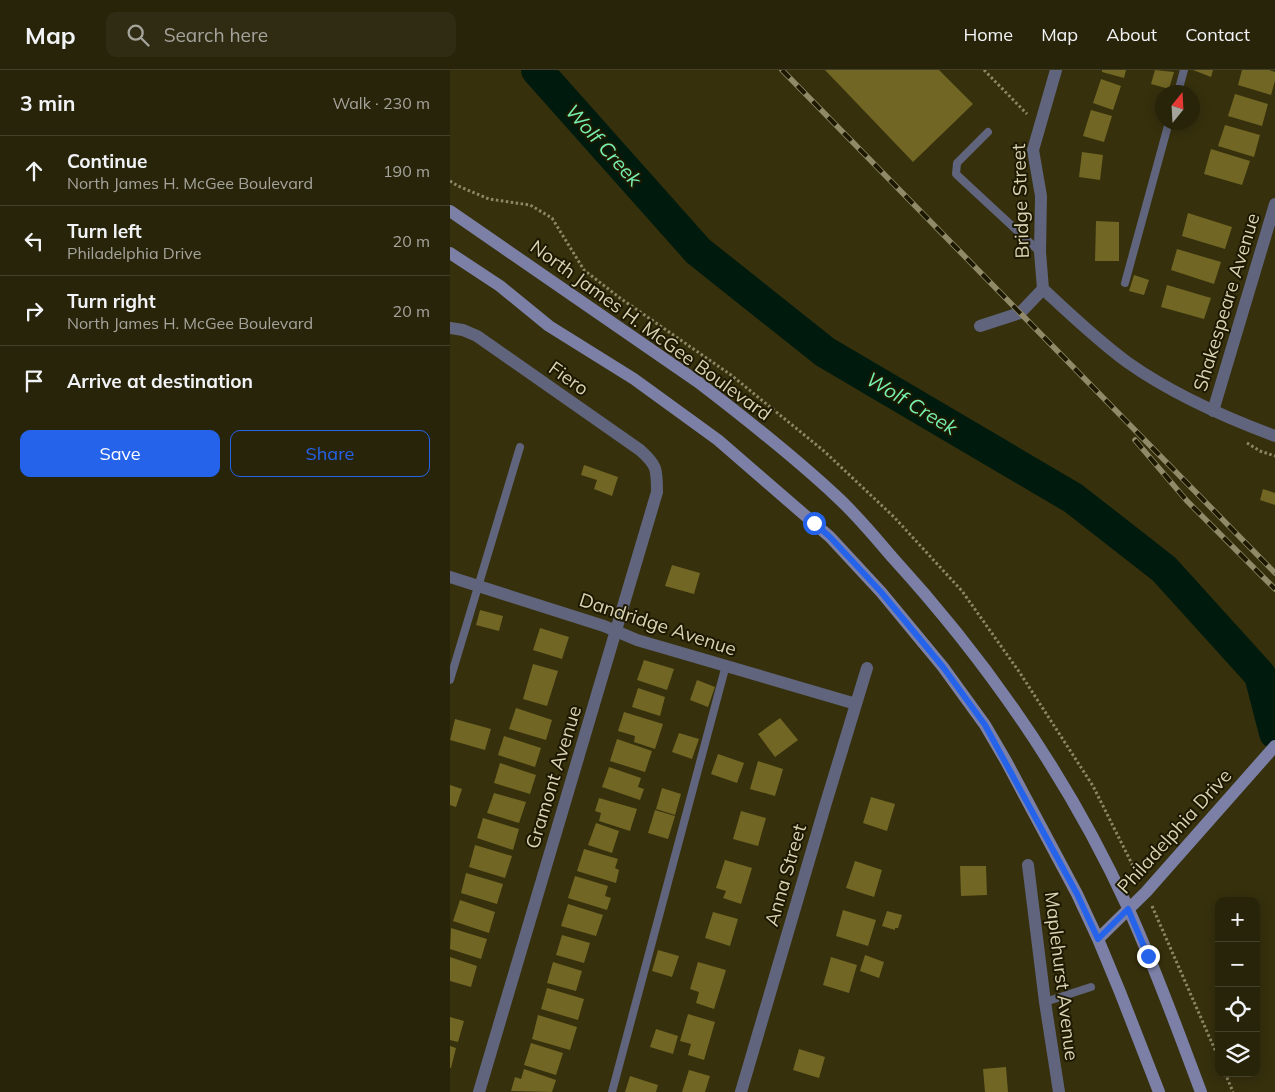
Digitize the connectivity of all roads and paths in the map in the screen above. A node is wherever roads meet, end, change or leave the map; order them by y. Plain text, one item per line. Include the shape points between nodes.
1 (984, 70) edge
2 (1056, 70) edge
3 (1184, 70) edge
4 (1180, 85) edge
5 (1026, 123) dead end
6 (1168, 130) edge
7 (988, 132) dead end
8 (1275, 204) edge
9 (450, 211) edge
10 (1040, 252) junction
11 (450, 253) edge
12 (1125, 283) dead end
13 (1043, 289) junction
14 (980, 326) dead end
15 (450, 328) edge
16 (1213, 411) junction
17 (1275, 436) edge
18 (1243, 440) dead end
19 (520, 447) dead end
20 (1275, 456) edge
21 (656, 472) joint
22 (450, 577) edge
23 (478, 585) junction
24 (616, 631) junction
25 (726, 666) junction
26 (867, 668) dead end
27 (450, 680) edge
28 (856, 704) junction
29 (1275, 746) edge
30 (1028, 865) dead end
31 (1128, 909) junction
32 (1098, 939) junction
33 (1091, 987) dead end
34 (1045, 1002) junction
35 (1227, 1077) edge
36 (479, 1092) edge
37 (612, 1092) edge
38 (741, 1092) edge
39 (1058, 1092) edge
40 (1159, 1092) edge
41 (1201, 1092) edge
42 (1233, 1092) edge

1 - 5 path via 1027,114
2 - 10 street, Bridge Street via 1032,150 1041,196
3 - 4 lane
6 - 12 lane
7 - 10 lane via 957,163 956,174
8 - 16 street, Shakespeare Avenue
9 - 31 main road, North James H. McGee Boulevard via 698,382 837,496 949,622 999,687 1090,834
10 - 13 street, Bridge Street
11 - 32 main road via 500,286 549,326 670,404 718,440 830,537 881,592 985,725
13 - 14 street via 1020,313
13 - 16 street via 1128,363
15 - 21 street, Fiero via 477,336 640,450 653,462
16 - 17 street
18 - 20 path
19 - 23 lane
21 - 24 street, Gramont Avenue via 657,492
22 - 23 street, Dandridge Avenue
23 - 24 street, Dandridge Avenue
23 - 27 lane
24 - 25 street, Dandridge Avenue
24 - 36 street, Gramont Avenue
25 - 28 street, Dandridge Avenue
25 - 37 lane
26 - 28 street, Anna Street
28 - 38 street, Anna Street
29 - 31 main road, Philadelphia Drive
30 - 34 street, Maplehurst Avenue
31 - 32 main road, Philadelphia Drive
31 - 41 main road, North James H. McGee Boulevard
32 - 40 main road
33 - 34 lane
34 - 39 street, Maplehurst Avenue
35 - 42 path

